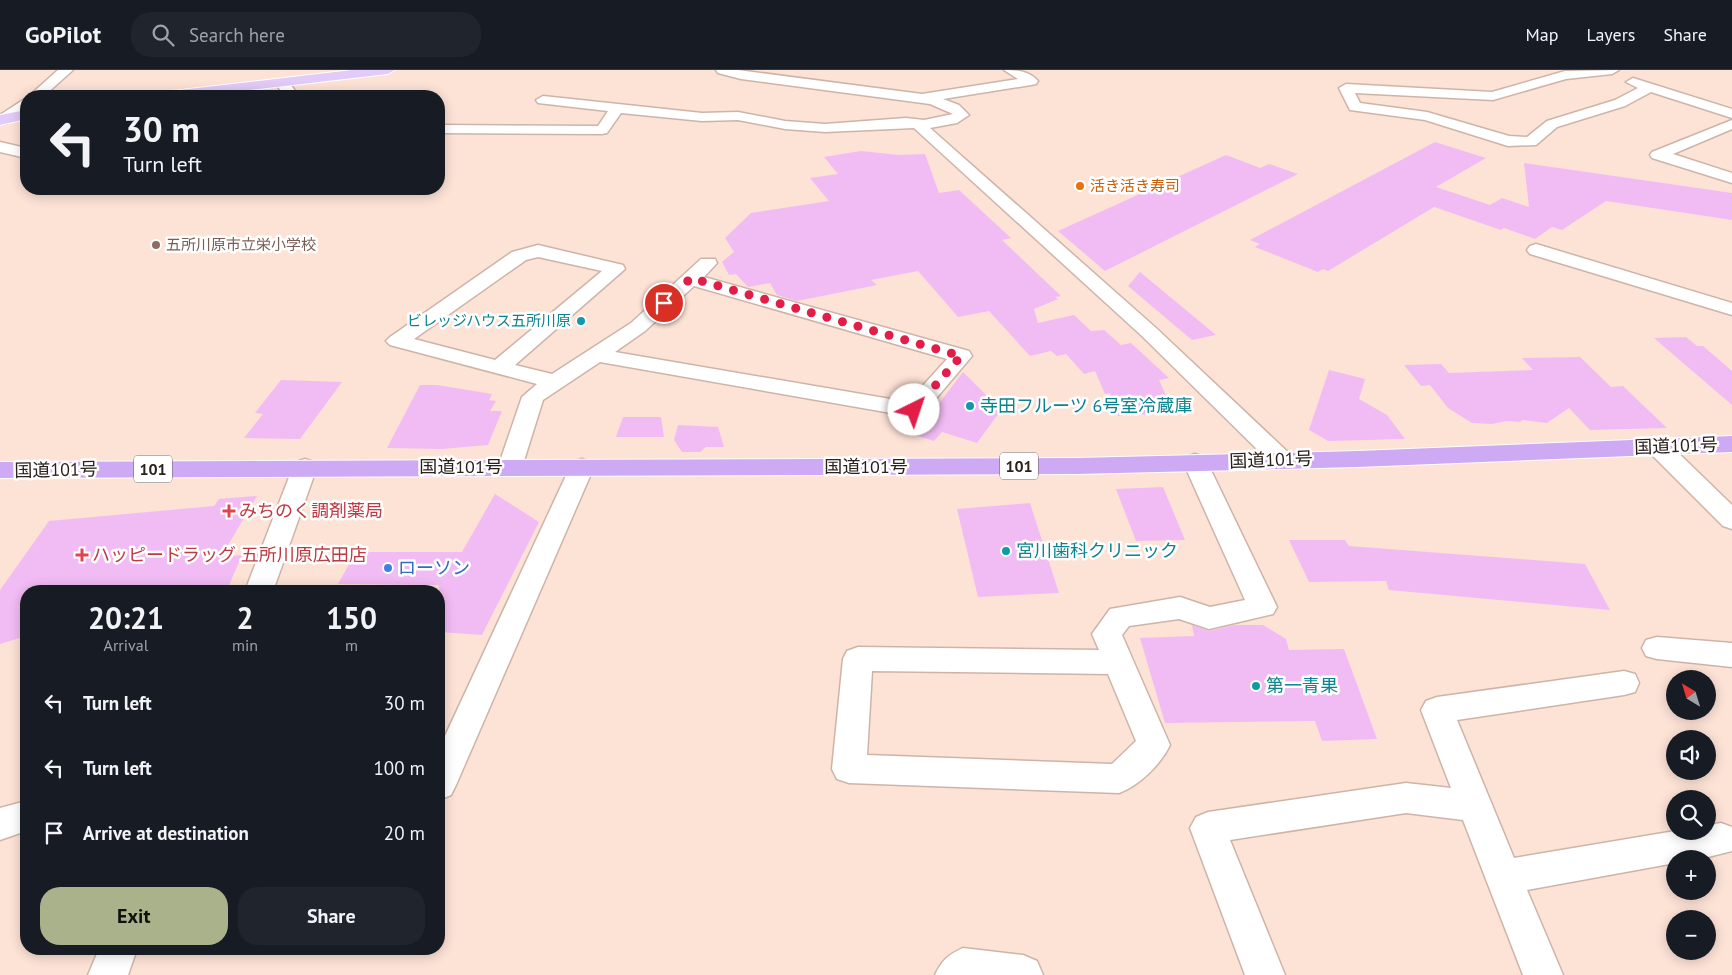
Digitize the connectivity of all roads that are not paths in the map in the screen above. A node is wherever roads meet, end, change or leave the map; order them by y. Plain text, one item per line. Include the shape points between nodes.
1 (66, 70) edge
2 (388, 70) edge
3 (722, 70) edge
4 (1011, 70) edge
5 (1606, 71) edge
6 (817, 75) edge
7 (282, 83) junction
8 (1650, 87) junction
9 (43, 90) edge
10 (218, 90) edge
11 (287, 90) edge
12 (921, 98) junction
13 (543, 100) dead end
14 (20, 106) edge
15 (618, 108) junction
16 (1732, 114) edge
17 (20, 116) edge
18 (1, 120) edge
19 (1732, 124) edge
20 (925, 125) junction
21 (445, 129) edge
22 (0, 147) edge
23 (20, 152) edge
24 (1732, 178) edge
25 (1536, 250) dead end
26 (708, 263) dead end
27 (691, 278) junction
28 (1732, 309) edge
29 (597, 355) junction
30 (498, 368) junction
31 (555, 382) junction
32 (1732, 444) edge
33 (1658, 447) junction
34 (1282, 460) junction
35 (1195, 462) junction
36 (510, 467) junction
37 (582, 467) junction
38 (305, 468) junction
39 (0, 470) edge
40 (1732, 520) edge
41 (261, 585) edge
42 (1657, 648) dead end
43 (1730, 657) edge
44 (1119, 662) junction
45 (1624, 683) dead end
46 (445, 772) edge
47 (1475, 806) junction
48 (20, 818) edge
49 (0, 824) edge
50 (1721, 839) dead end
51 (1504, 877) junction
52 (116, 955) edge
53 (108, 975) edge
54 (955, 975) edge
55 (1023, 975) edge
56 (1265, 975) edge
57 (1543, 975) edge

1 - 9 street
2 - 7 main road
3 - 6 street
4 - 12 street via 1031,81
5 - 8 street
5 - 8 street via 1565,75 1493,96 1343,82 1355,106 1427,116 1508,141 1531,142 1552,124 1620,103
6 - 12 street
7 - 10 main road
7 - 11 street
8 - 16 street
12 - 20 street via 954,108 962,115 956,120
13 - 15 street
14 - 18 street
15 - 20 street via 702,117 738,116 825,128 906,122
15 - 21 street via 602,130
17 - 18 main road
19 - 24 street via 1658,155
20 - 34 street via 921,128 1149,332
22 - 23 street
25 - 28 street
26 - 27 street
27 - 29 street via 638,327
27 - 29 street via 961,356 914,410
29 - 31 street
30 - 30 street via 397,341 519,256 538,251 616,269
30 - 31 street
31 - 36 street via 533,397
32 - 33 highway, 国道101号 / 101
33 - 34 highway, 国道101号 / 101
33 - 40 street
34 - 35 highway, 国道101号 / 101
35 - 37 highway, 国道101号 / 101 via 986,467
35 - 44 street via 1263,607 1209,618 1180,608 1120,617 1108,634
36 - 37 highway, 国道101号 / 101
36 - 38 highway, 国道101号 / 101
37 - 46 street
38 - 39 highway, 国道101号 / 101
38 - 41 street
42 - 43 street
44 - 44 street via 1154,745 1119,779 849,769 858,659
45 - 47 street via 1437,710
47 - 51 street
47 - 56 street via 1406,798 1208,828
48 - 49 street
50 - 51 street
51 - 57 street
52 - 53 street
54 - 55 street via 963,968

